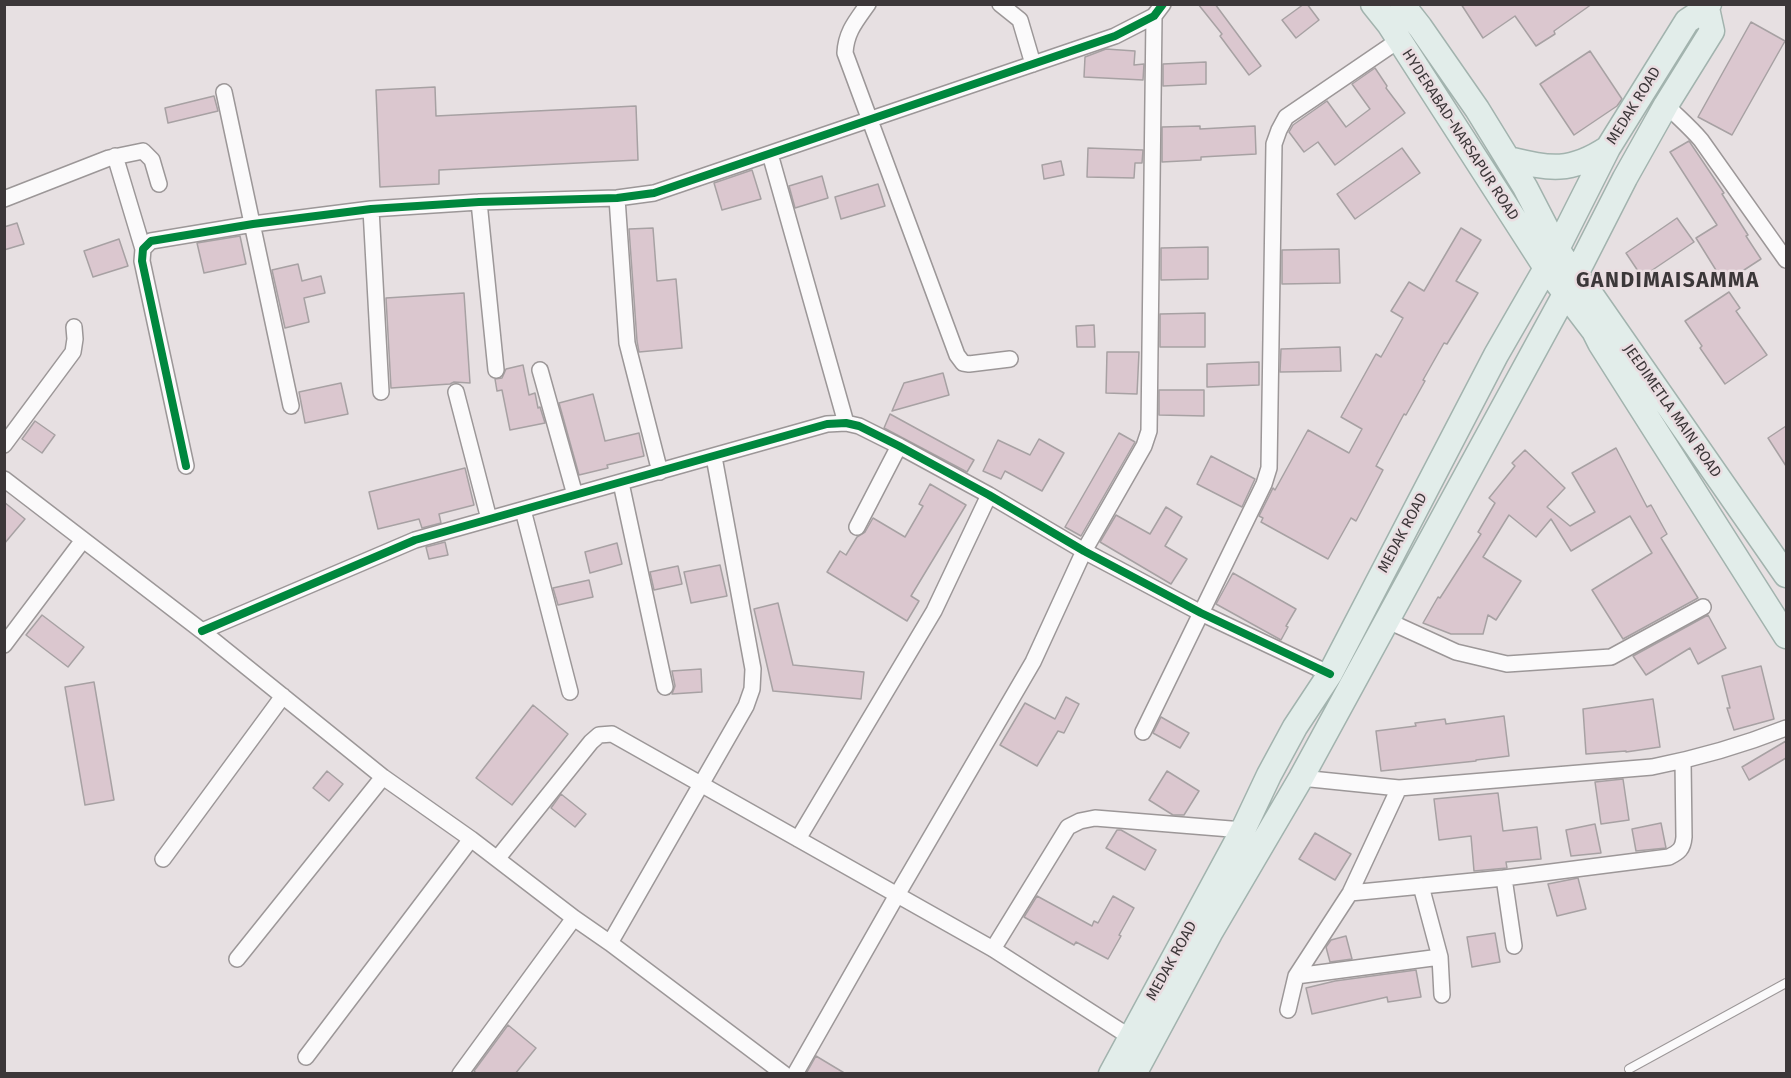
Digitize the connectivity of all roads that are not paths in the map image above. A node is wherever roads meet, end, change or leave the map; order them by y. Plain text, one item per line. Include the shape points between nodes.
1 (868, 4) edge
2 (1000, 4) edge
3 (1373, 4) edge
4 (1402, 4) edge
5 (1708, 6) edge
6 (1159, 10) edge
7 (1399, 40) junction
8 (1033, 64) junction
9 (224, 92) dead end
10 (1666, 105) junction
11 (871, 118) junction
12 (1608, 148) junction
13 (770, 154) junction
14 (115, 156) junction
15 (1508, 159) junction
16 (159, 184) dead end
17 (617, 198) junction
18 (4, 199) edge
19 (479, 202) junction
20 (371, 209) junction
21 (253, 224) junction
22 (143, 249) junction
23 (1551, 258) junction
24 (1786, 260) edge
25 (1570, 284) junction
26 (74, 327) dead end
27 (1010, 359) dead end
28 (496, 370) dead end
29 (540, 370) dead end
30 (381, 392) dead end
31 (456, 392) dead end
32 (291, 406) dead end
33 (846, 423) junction
34 (4, 444) edge
35 (899, 446) junction
36 (714, 457) junction
37 (186, 466) dead end
38 (660, 472) junction
39 (4, 479) edge
40 (621, 483) junction
41 (576, 495) junction
42 (989, 495) junction
43 (523, 510) junction
44 (489, 519) junction
45 (857, 527) dead end
46 (83, 540) junction
47 (1084, 551) junction
48 (1786, 575) edge
49 (1703, 608) dead end
50 (1201, 613) junction
51 (1386, 620) junction
52 (202, 631) junction
53 (1786, 636) edge
54 (4, 645) edge
55 (1330, 674) junction
56 (665, 687) dead end
57 (570, 692) dead end
58 (283, 696) junction
59 (1786, 728) edge
60 (1143, 732) dead end
61 (1683, 761) junction
62 (383, 777) junction
63 (1301, 778) junction
64 (699, 784) junction
65 (1400, 788) junction
66 (1257, 800) junction
67 (1280, 814) junction
68 (1243, 830) junction
69 (471, 839) junction
70 (798, 839) junction
71 (163, 859) dead end
72 (497, 859) junction
73 (1504, 878) junction
74 (1420, 886) junction
75 (1350, 893) junction
76 (897, 895) junction
77 (574, 918) junction
78 (610, 943) junction
79 (1514, 946) dead end
80 (993, 949) junction
81 (1440, 957) junction
82 (237, 959) dead end
83 (1296, 976) junction
84 (1786, 983) edge
85 (1442, 995) dead end
86 (1288, 1010) dead end
87 (1130, 1037) junction
88 (306, 1057) dead end
89 (1629, 1069) dead end
90 (460, 1074) edge
91 (784, 1074) edge
92 (795, 1074) edge
93 (1111, 1074) edge
94 (1134, 1074) edge

1 - 11 street via 848,34 845,53
2 - 8 street via 1020,20
3 - 7 main road, HYDERABAD-NARSAPUR ROAD
4 - 15 main road, HYDERABAD-NARSAPUR ROAD
5 - 10 main road via 1712,31
5 - 12 main road, MEDAK ROAD via 1687,21
6 - 8 street via 1115,36
6 - 47 street via 1149,431 1144,447
7 - 23 main road, HYDERABAD-NARSAPUR ROAD
7 - 50 street via 1286,117 1274,144 1269,468
8 - 11 street
9 - 21 street
10 - 24 street via 1701,140
10 - 25 main road
11 - 13 street
11 - 27 street via 957,355 969,364
12 - 15 main road via 1581,164 1557,167
12 - 23 main road, MEDAK ROAD
13 - 17 street via 654,193
13 - 33 street
14 - 16 street via 143,151 152,160
14 - 18 street
14 - 22 street
15 - 23 main road, HYDERABAD-NARSAPUR ROAD via 1525,187
17 - 19 street
17 - 38 street via 627,343
19 - 20 street
19 - 28 street
20 - 21 street
20 - 30 street
21 - 22 street via 152,241
21 - 32 street
22 - 37 street via 142,261
23 - 25 main road
23 - 55 main road, MEDAK ROAD via 1496,355
25 - 48 main road, JEEDIMETLA MAIN ROAD via 1590,293
25 - 51 main road
25 - 53 main road, JEEDIMETLA MAIN ROAD via 1600,343
26 - 34 street via 73,352
29 - 41 street
31 - 44 street
33 - 35 street
33 - 36 street via 827,424
35 - 42 street
35 - 45 street
36 - 38 street
36 - 64 street via 753,669 746,706
38 - 40 street
39 - 46 street
40 - 41 street
40 - 56 street
41 - 43 street
42 - 47 street
42 - 70 street via 934,611
43 - 44 street
43 - 57 street
44 - 52 street via 397,547
46 - 52 street
46 - 54 street
47 - 50 street
47 - 76 street via 1033,663
49 - 51 street via 1611,657 1508,664 1456,652
50 - 55 street
50 - 60 street
51 - 63 main road
52 - 58 street
55 - 66 main road, MEDAK ROAD via 1295,727
58 - 62 street
58 - 71 street
59 - 61 street
61 - 65 street via 1652,767
61 - 73 street via 1684,837 1679,852 1669,857
62 - 69 street
62 - 82 street
63 - 65 street
63 - 67 main road
64 - 70 street
64 - 72 street via 612,734 599,735
64 - 78 street
65 - 75 street
66 - 67 main road
66 - 68 main road, MEDAK ROAD
67 - 94 main road
68 - 80 street via 1080,820 1068,827
68 - 87 main road, MEDAK ROAD
69 - 72 street
69 - 88 street
70 - 76 street
72 - 77 street
73 - 74 street
73 - 79 street
74 - 75 street
74 - 81 street
75 - 83 street
76 - 80 street
76 - 92 street
77 - 78 street
77 - 90 street
78 - 91 street
80 - 87 street
81 - 83 street
81 - 85 street
83 - 86 street
84 - 89 lane
87 - 93 main road, MEDAK ROAD

